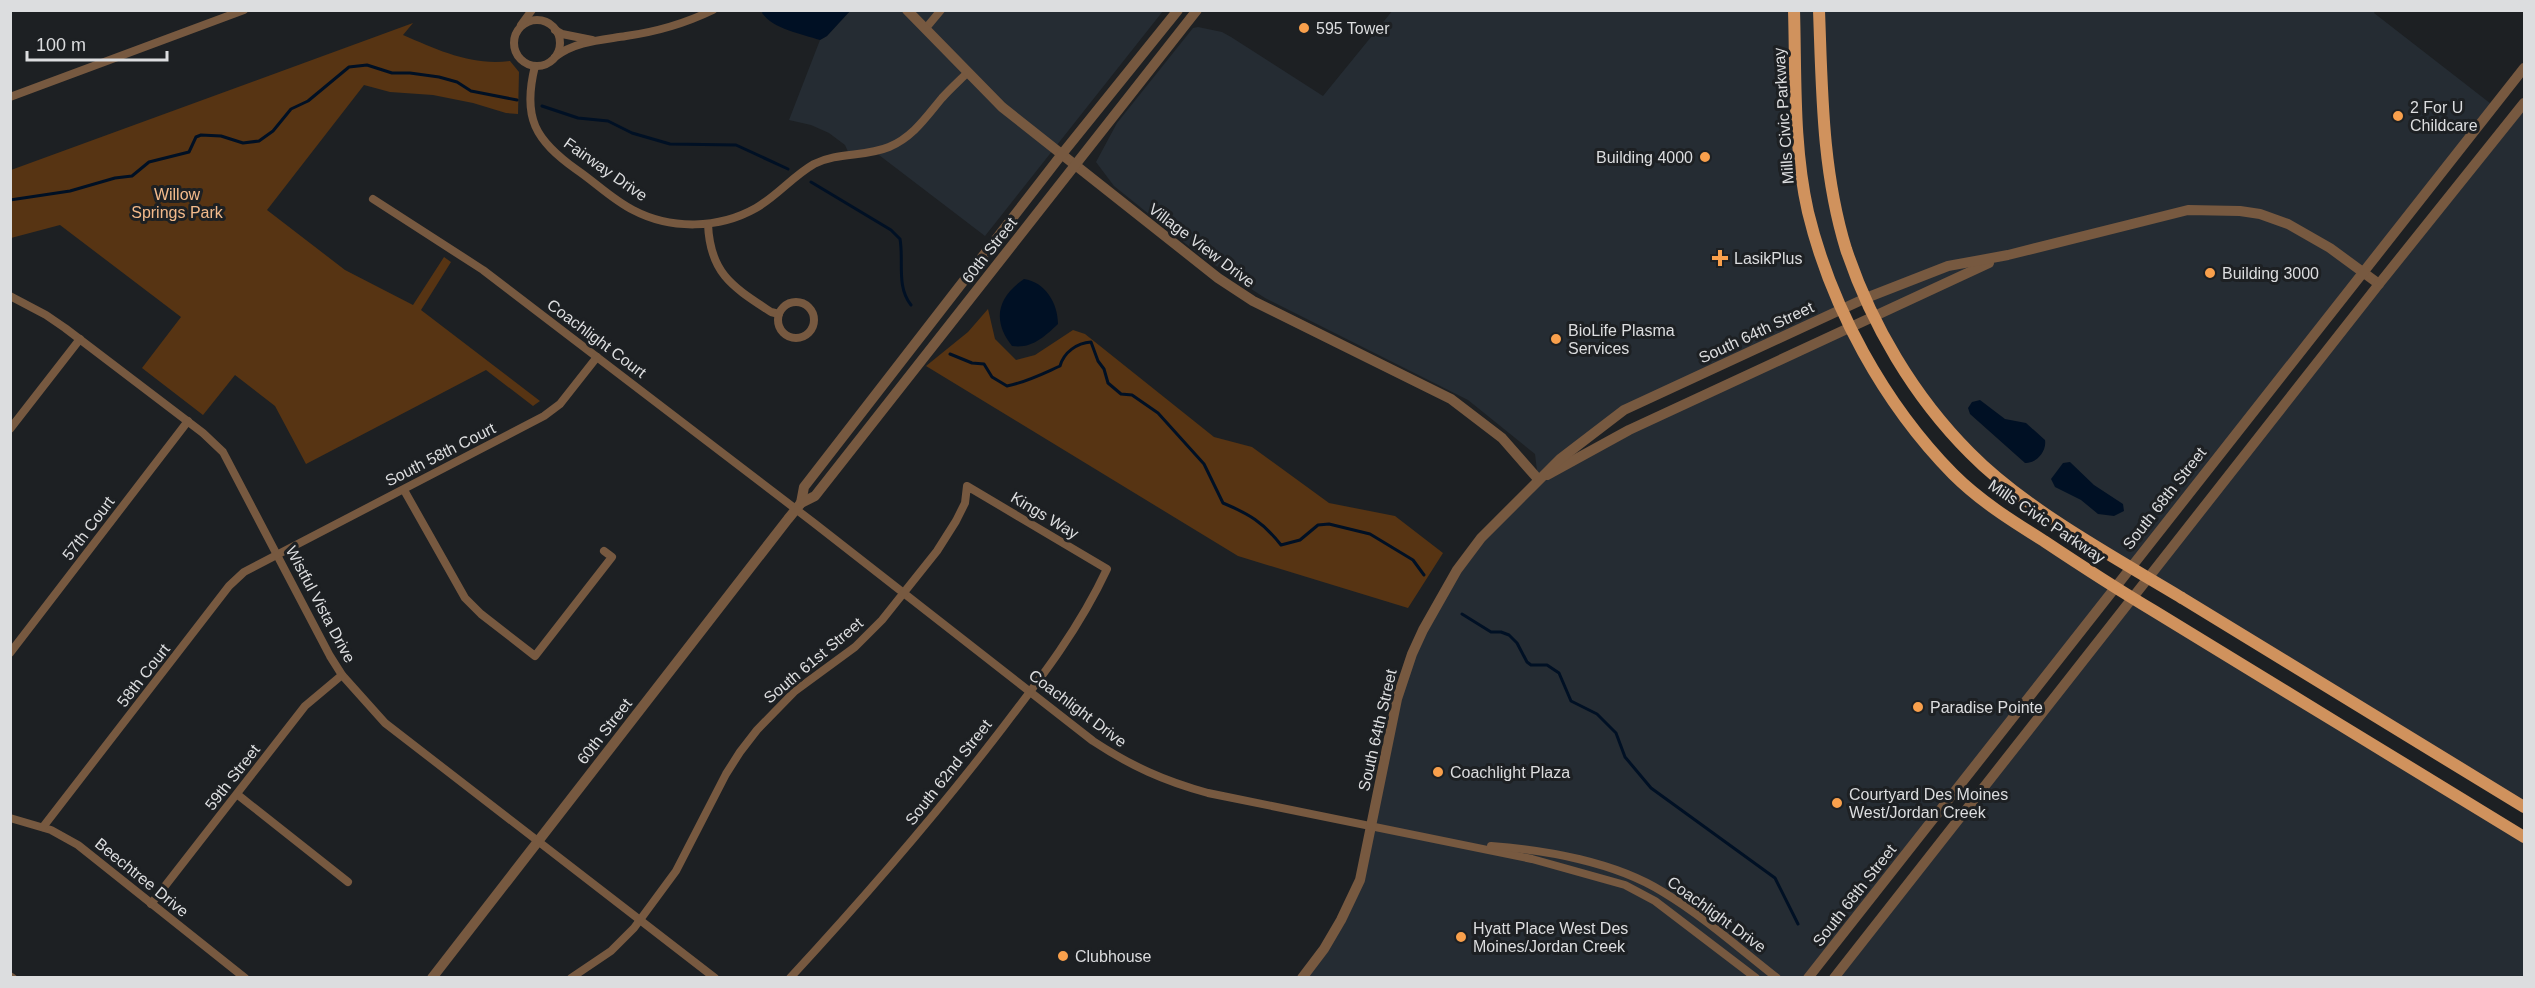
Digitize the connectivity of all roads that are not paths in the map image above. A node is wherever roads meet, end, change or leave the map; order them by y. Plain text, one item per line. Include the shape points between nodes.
1 (532, 10) edge
2 (546, 10) edge
3 (713, 10) edge
4 (907, 10) edge
5 (941, 10) edge
6 (1178, 10) edge
7 (1197, 10) edge
8 (1794, 10) edge
9 (1819, 10) edge
10 (242, 11) edge
11 (521, 25) junction
12 (552, 27) junction
13 (926, 28) junction
14 (595, 40) junction
15 (555, 57) junction
16 (535, 66) junction
17 (2524, 68) edge
18 (968, 72) junction
19 (10, 97) edge
20 (2524, 104) edge
21 (1062, 154) junction
22 (1075, 164) junction
23 (374, 199) dead end
24 (708, 224) junction
25 (2008, 255) junction
26 (2363, 272) junction
27 (2379, 284) junction
28 (10, 296) edge
29 (1866, 298) junction
30 (1843, 309) junction
31 (779, 314) junction
32 (1874, 315) junction
33 (1851, 326) junction
34 (80, 339) junction
35 (597, 357) junction
36 (188, 421) junction
37 (10, 429) edge
38 (1538, 479) junction
39 (967, 486) joint
40 (404, 490) junction
41 (799, 506) junction
42 (604, 551) dead end
43 (277, 553) junction
44 (2130, 566) junction
45 (1107, 569) joint
46 (2149, 578) junction
47 (2115, 587) junction
48 (904, 592) junction
49 (2134, 599) junction
50 (10, 653) edge
51 (342, 675) junction
52 (1031, 691) junction
53 (238, 795) junction
54 (2524, 807) edge
55 (10, 818) edge
56 (1371, 825) junction
57 (43, 827) junction
58 (2524, 837) edge
59 (538, 840) junction
60 (1461, 844) junction
61 (348, 882) dead end
62 (151, 904) junction
63 (640, 920) junction
64 (244, 978) edge
65 (432, 978) edge
66 (571, 978) edge
67 (715, 978) edge
68 (790, 978) edge
69 (1302, 978) edge
70 (1756, 978) edge
71 (1777, 978) edge
72 (1808, 978) edge
73 (1834, 978) edge

1 - 11 street
2 - 12 street
3 - 14 street via 648,32
4 - 13 street, Village View Drive
5 - 13 street
6 - 21 street, 60th Street
7 - 22 street, 60th Street
8 - 30 main road, Mills Civic Parkway via 1803,183 1818,245
9 - 29 main road, Mills Civic Parkway via 1825,146 1846,249
10 - 19 street
11 - 12 street via 532,21
11 - 16 street via 514,40 515,51
12 - 14 street via 573,37
12 - 15 street via 560,47
13 - 18 street, Village View Drive
14 - 15 street via 569,47
15 - 16 street
16 - 24 street, Fairway Drive via 529,109 538,135 551,149 633,211 671,223
17 - 26 street, South 68th Street
18 - 21 street, Village View Drive via 1002,107
18 - 24 street, Fairway Drive via 923,122 899,142 874,152 827,158 804,170 758,207
20 - 27 street
21 - 22 street, Village View Drive
21 - 41 street, 60th Street via 804,487
22 - 38 street, Village View Drive via 1186,254 1253,301 1465,408 1502,438
22 - 41 street, 60th Street via 815,496
23 - 35 street, Coachlight Court via 463,255
24 - 31 street via 713,254 727,280
25 - 26 street, South 64th Street via 2188,210 2214,209 2260,214 2288,224
25 - 29 street, South 64th Street via 1948,266
25 - 32 street, South 64th Street
26 - 27 street, South 64th Street
26 - 44 street, South 68th Street
27 - 46 street
28 - 34 street, Wistful Vista Drive
29 - 30 street, South 64th Street
29 - 32 main road, Mills Civic Parkway
30 - 33 main road, Mills Civic Parkway
30 - 38 street, South 64th Street via 1624,410
31 - 31 street via 781,330 794,338 806,335 813,325 812,310 801,302 788,303
32 - 33 street, South 64th Street
32 - 44 main road, Mills Civic Parkway via 1914,387 1971,455 2026,499
33 - 38 street, South 64th Street via 1629,430
33 - 47 main road, Mills Civic Parkway via 1899,408 1954,475 1994,508
34 - 36 street, Wistful Vista Drive
34 - 37 street
35 - 40 street, South 58th Court via 552,411
35 - 41 street, Coachlight Court
36 - 43 street, Wistful Vista Drive via 222,453
36 - 50 street, 57th Court
38 - 56 street, South 64th Street via 1481,538 1457,570 1423,630 1397,699
39 - 45 street, Kings Way
39 - 48 street, South 61st Street via 965,503 956,520
40 - 42 street via 465,598 535,656 612,557
40 - 43 street, South 58th Court
41 - 48 street, Coachlight Drive
41 - 59 street, 60th Street
43 - 51 street, Wistful Vista Drive
43 - 57 street, 58th Court via 234,581
44 - 46 main road, Mills Civic Parkway
44 - 47 street, South 68th Street
45 - 52 street, South 62nd Street via 1069,640
46 - 49 street
46 - 54 main road, Mills Civic Parkway
47 - 49 main road, Mills Civic Parkway
47 - 72 street, South 68th Street
48 - 52 street, Coachlight Drive
48 - 63 street, South 61st Street via 870,634 795,691 757,730 726,774 676,871
49 - 58 main road, Mills Civic Parkway
49 - 73 street
51 - 53 street, 59th Street via 312,698
51 - 59 street, Wistful Vista Drive via 385,723
52 - 56 street, Coachlight Drive via 1109,751 1164,780 1208,793
52 - 68 street, South 62nd Street via 910,845
53 - 61 street
53 - 62 street, 59th Street
55 - 57 street, Beechtree Drive
56 - 60 street, Coachlight Drive
56 - 69 street, South 64th Street via 1352,900
57 - 62 street, Beechtree Drive via 78,845
59 - 63 street, Wistful Vista Drive
59 - 65 street, 60th Street
60 - 70 street, Coachlight Drive via 1625,885 1654,901
60 - 71 street, Coachlight Drive via 1533,849 1633,876 1664,892
62 - 64 street, Beechtree Drive
63 - 66 street, South 61st Street via 611,951
63 - 67 street, Wistful Vista Drive

